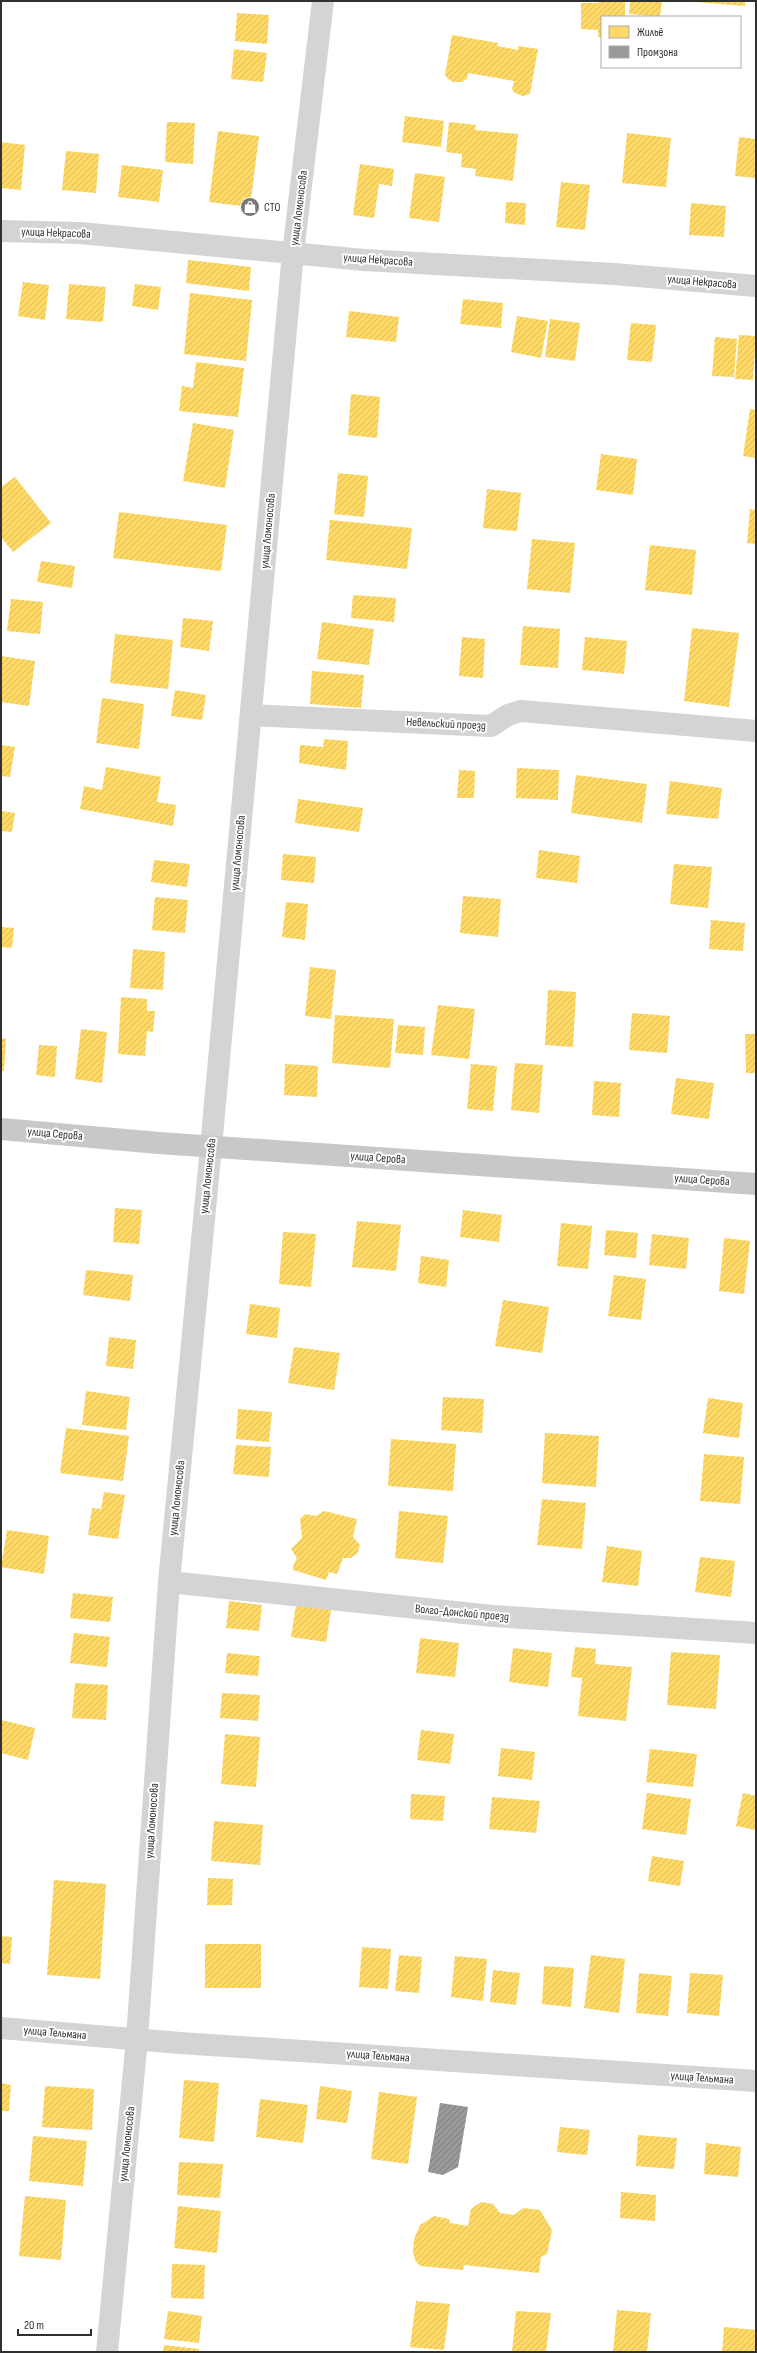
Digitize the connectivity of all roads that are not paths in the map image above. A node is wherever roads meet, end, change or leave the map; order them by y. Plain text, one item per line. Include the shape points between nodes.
1 (323, 1) edge
2 (1, 231) edge
3 (293, 253) junction
4 (756, 286) edge
5 (251, 714) junction
6 (756, 731) edge
7 (1, 1129) edge
8 (211, 1147) junction
9 (756, 1184) edge
10 (168, 1582) junction
11 (756, 1633) edge
12 (1, 2028) edge
13 (137, 2039) junction
14 (756, 2081) edge
15 (107, 2352) edge

1 - 3 street, улица Ломоносова
2 - 3 street, улица Некрасова via 80,233
3 - 4 street, улица Некрасова
3 - 5 street, улица Ломоносова
5 - 6 street, Невельский проезд via 491,726 508,715 521,711
5 - 8 street, улица Ломоносова
7 - 8 main road, улица Серова
8 - 9 main road, улица Серова
8 - 10 street, улица Ломоносова
10 - 11 street, Волго-Донской проезд via 493,1616
10 - 13 street, улица Ломоносова
12 - 13 street, улица Тельмана
13 - 14 street, улица Тельмана
13 - 15 street, улица Ломоносова

